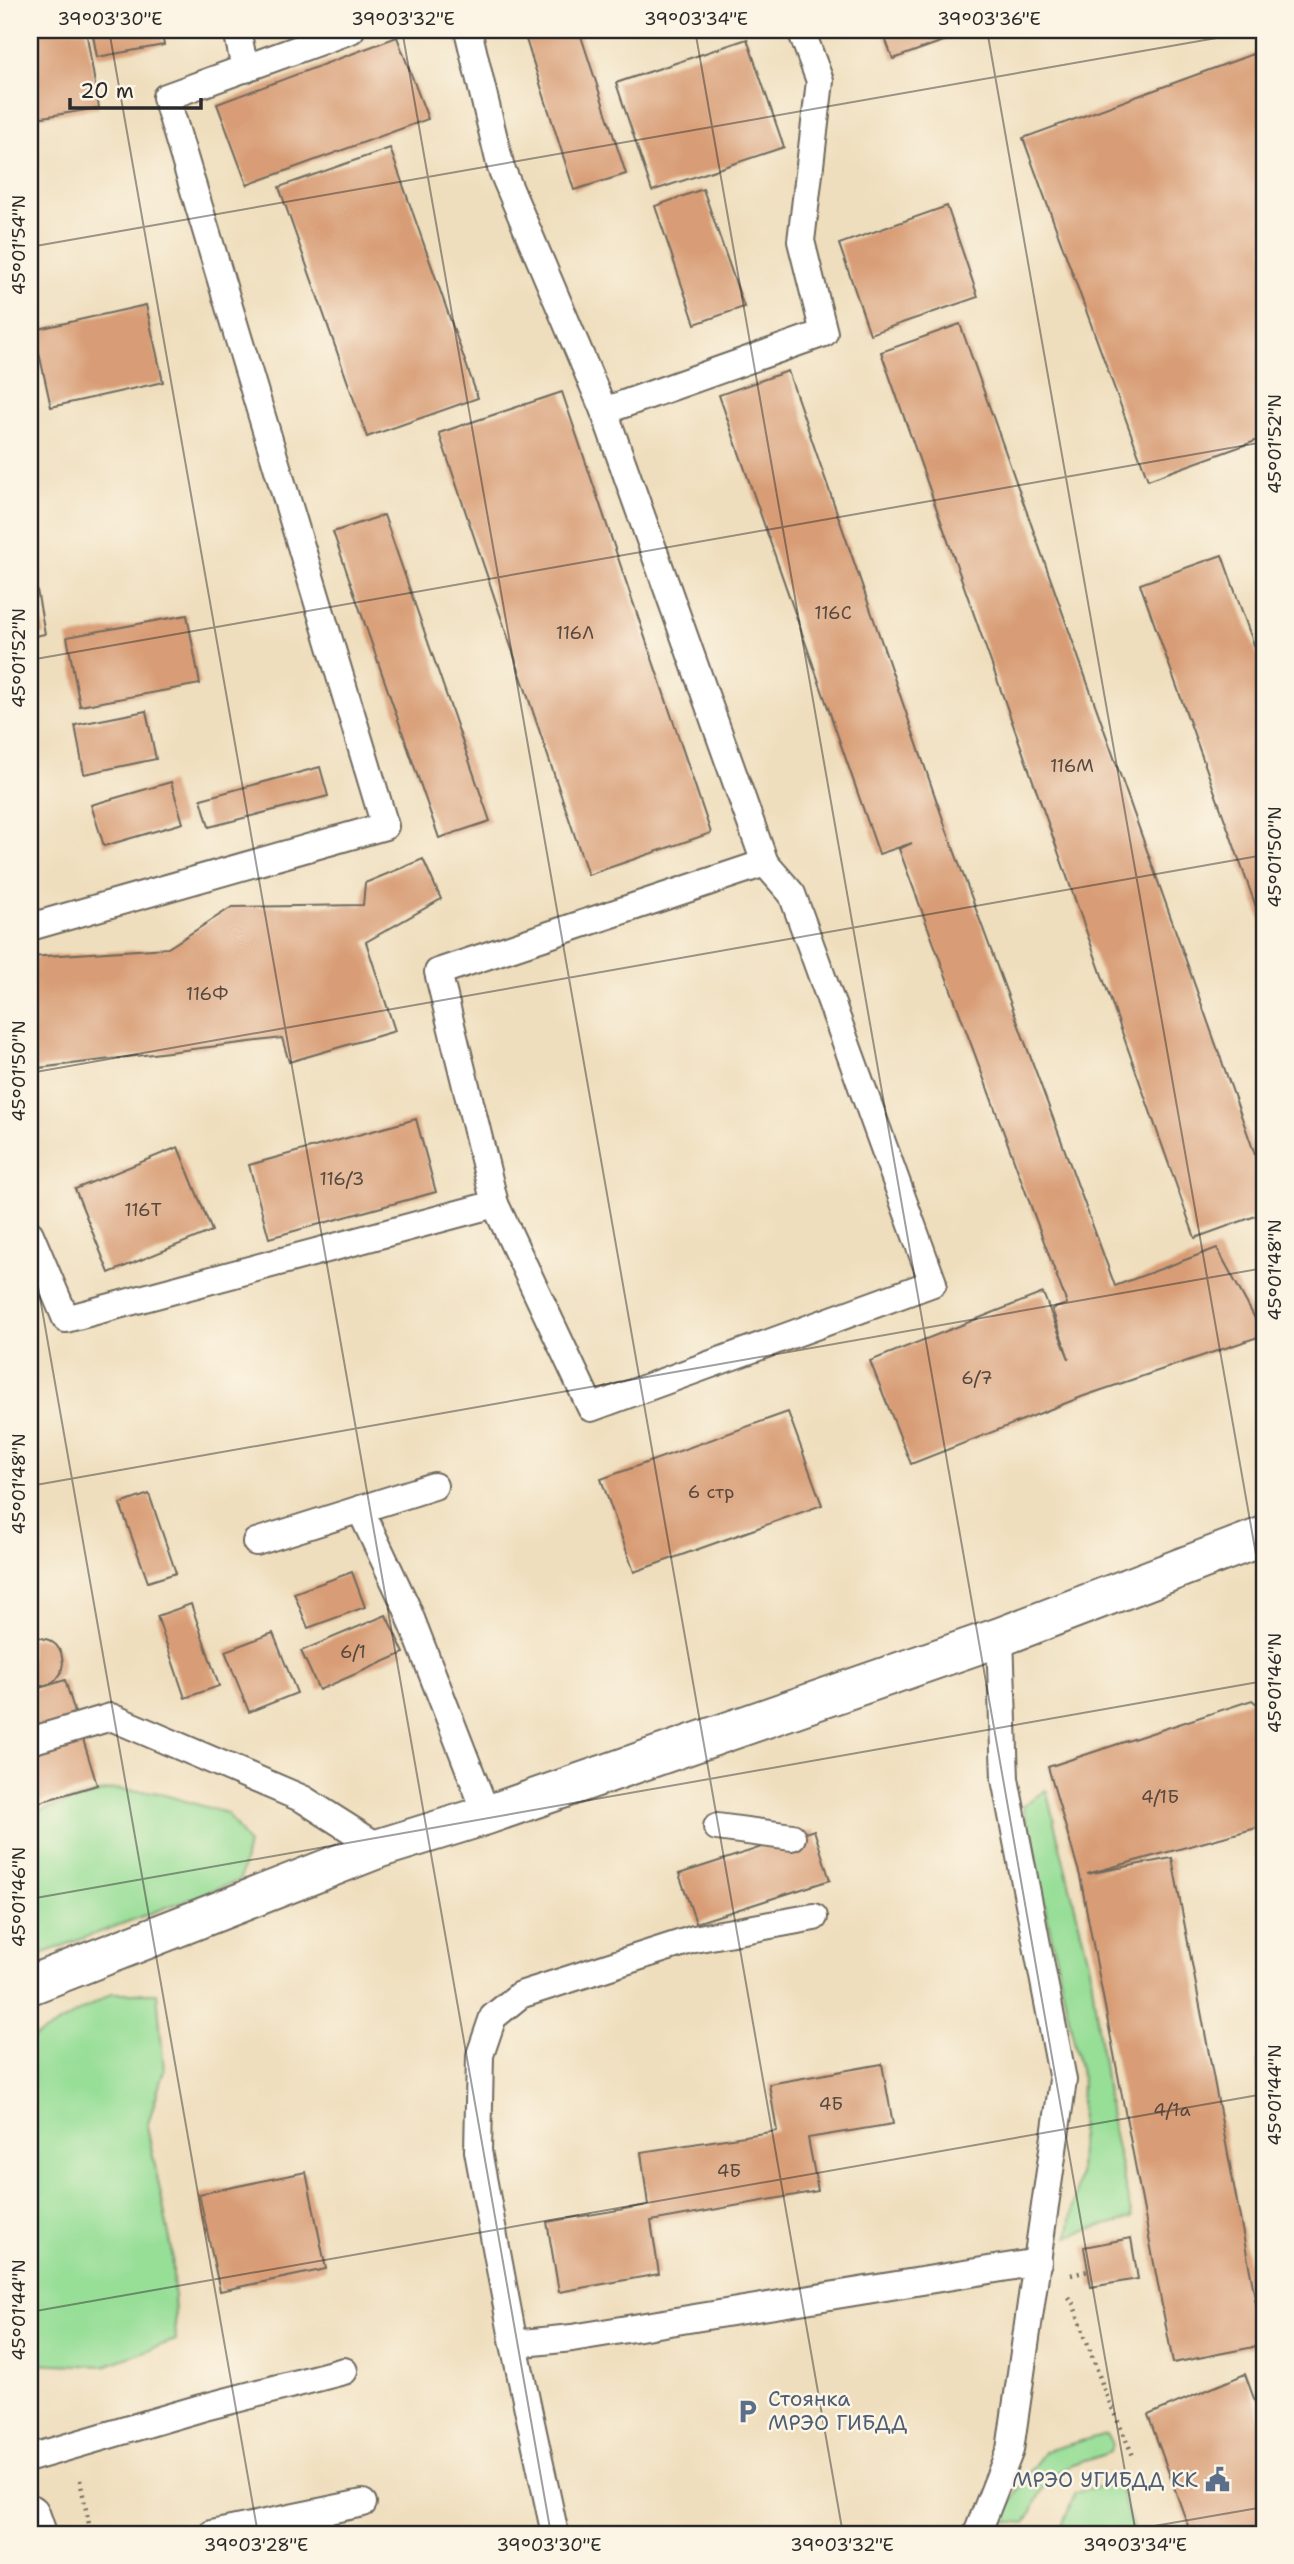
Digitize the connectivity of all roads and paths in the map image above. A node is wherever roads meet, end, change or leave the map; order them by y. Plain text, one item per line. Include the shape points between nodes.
1 (237, 30) edge
2 (351, 30) edge
3 (468, 30) edge
4 (801, 30) edge
5 (245, 69) junction
6 (604, 411) junction
7 (765, 863) junction
8 (30, 927) edge
9 (495, 1204) junction
10 (30, 1234) edge
11 (434, 1486) dead end
12 (360, 1509) junction
13 (1264, 1536) edge
14 (256, 1542) dead end
15 (1000, 1637) junction
16 (30, 1741) edge
17 (487, 1815) junction
18 (717, 1827) dead end
19 (792, 1837) dead end
20 (380, 1848) junction
21 (814, 1917) dead end
22 (40, 1979) edge
23 (30, 2003) edge
24 (1038, 2262) junction
25 (514, 2344) junction
26 (344, 2371) dead end
27 (73, 2445) junction
28 (30, 2458) edge
29 (1134, 2458) dead end
30 (363, 2503) dead end
31 (30, 2514) edge
32 (37, 2534) edge
33 (91, 2534) edge
34 (212, 2534) edge
35 (555, 2534) edge
36 (977, 2534) edge

1 - 5 lane
2 - 5 lane
3 - 6 lane via 500,168
4 - 6 lane via 820,81 801,241 824,333
5 - 8 lane via 166,97 385,825
6 - 7 lane
7 - 9 lane via 438,971
7 - 9 lane via 792,894 933,1283 591,1408
9 - 10 lane via 66,1319
11 - 12 lane
12 - 14 lane
12 - 17 lane via 406,1606
13 - 15 street
15 - 17 street
15 - 24 lane via 1005,1779 1063,2080
16 - 20 lane via 111,1717 303,1799
17 - 20 street
18 - 19 lane
20 - 22 street
21 - 25 lane via 694,1939 520,1995 493,2017 480,2055 478,2151
22 - 23 street
24 - 25 lane
24 - 29 path via 1073,2303
24 - 36 lane via 1010,2450
25 - 35 lane
26 - 27 lane
27 - 28 lane
27 - 33 path
30 - 34 lane
31 - 32 street

